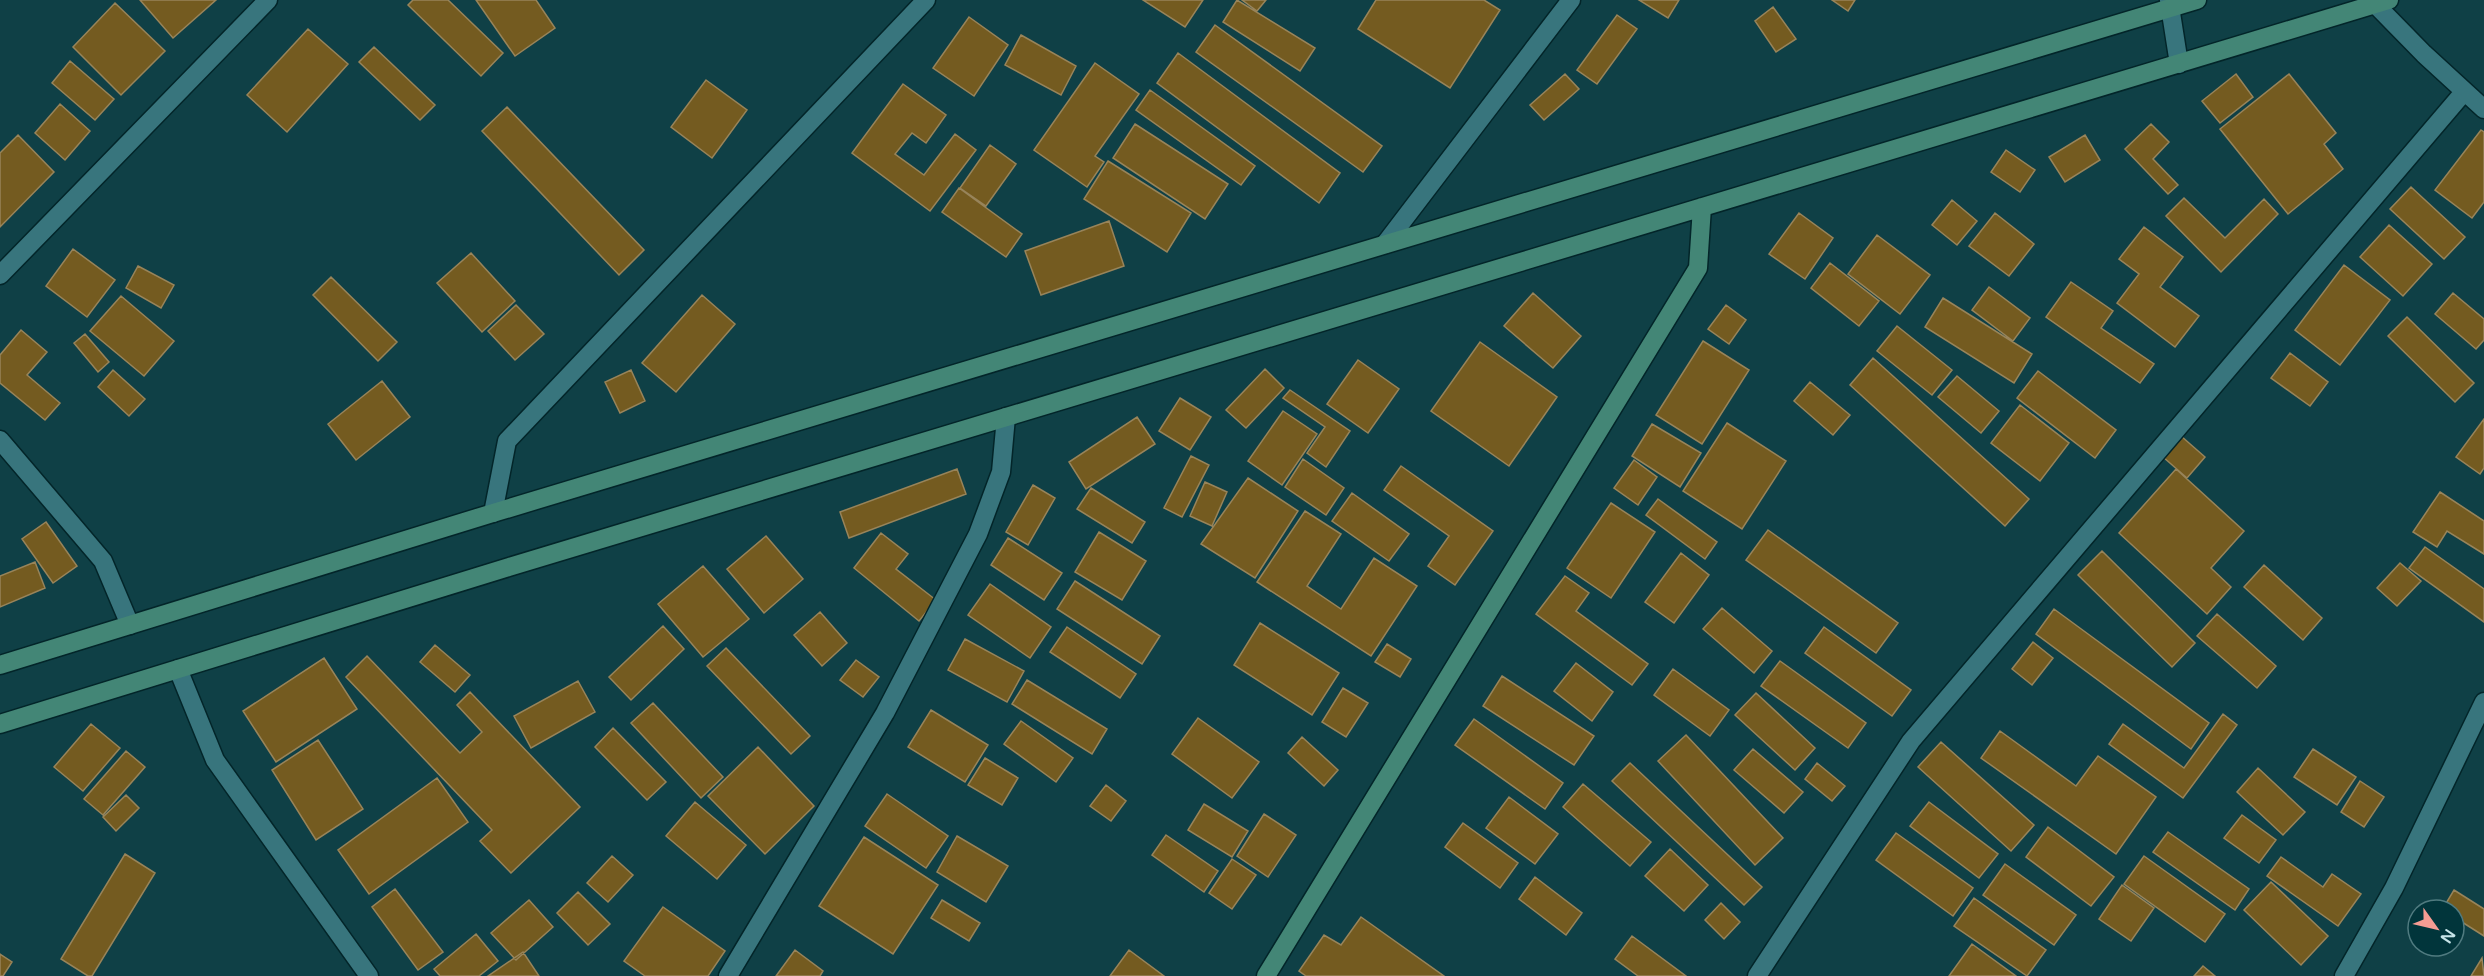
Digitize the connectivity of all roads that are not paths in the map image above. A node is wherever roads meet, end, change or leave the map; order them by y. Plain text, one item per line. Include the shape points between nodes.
1 (268, 0) edge
2 (926, 0) edge
3 (1571, 0) edge
4 (2197, 0) edge
5 (2382, 2) edge
6 (2169, 4) edge
7 (2179, 64) junction
8 (2464, 92) junction
9 (2484, 109) edge
10 (1702, 207) junction
11 (1385, 244) junction
12 (0, 275) edge
13 (1006, 417) junction
14 (0, 440) edge
15 (493, 513) junction
16 (130, 625) junction
17 (0, 665) edge
18 (178, 669) junction
19 (2484, 702) edge
20 (0, 724) edge
21 (369, 976) edge
22 (728, 976) edge
23 (1266, 976) edge
24 (1756, 976) edge
25 (2344, 976) edge

1 - 12 street
2 - 15 street via 507,441
3 - 11 street
4 - 6 main road
5 - 7 main road
5 - 8 street
6 - 7 street
6 - 11 main road
7 - 10 main road
8 - 9 street
8 - 24 street via 1911,741
10 - 13 main road
10 - 23 main road via 1698,268
11 - 15 main road
13 - 18 main road
13 - 22 street via 1001,472 978,534 885,713
14 - 16 street via 103,561
15 - 16 main road
16 - 17 main road
18 - 20 main road
18 - 21 street via 215,760
19 - 25 street via 2394,888

